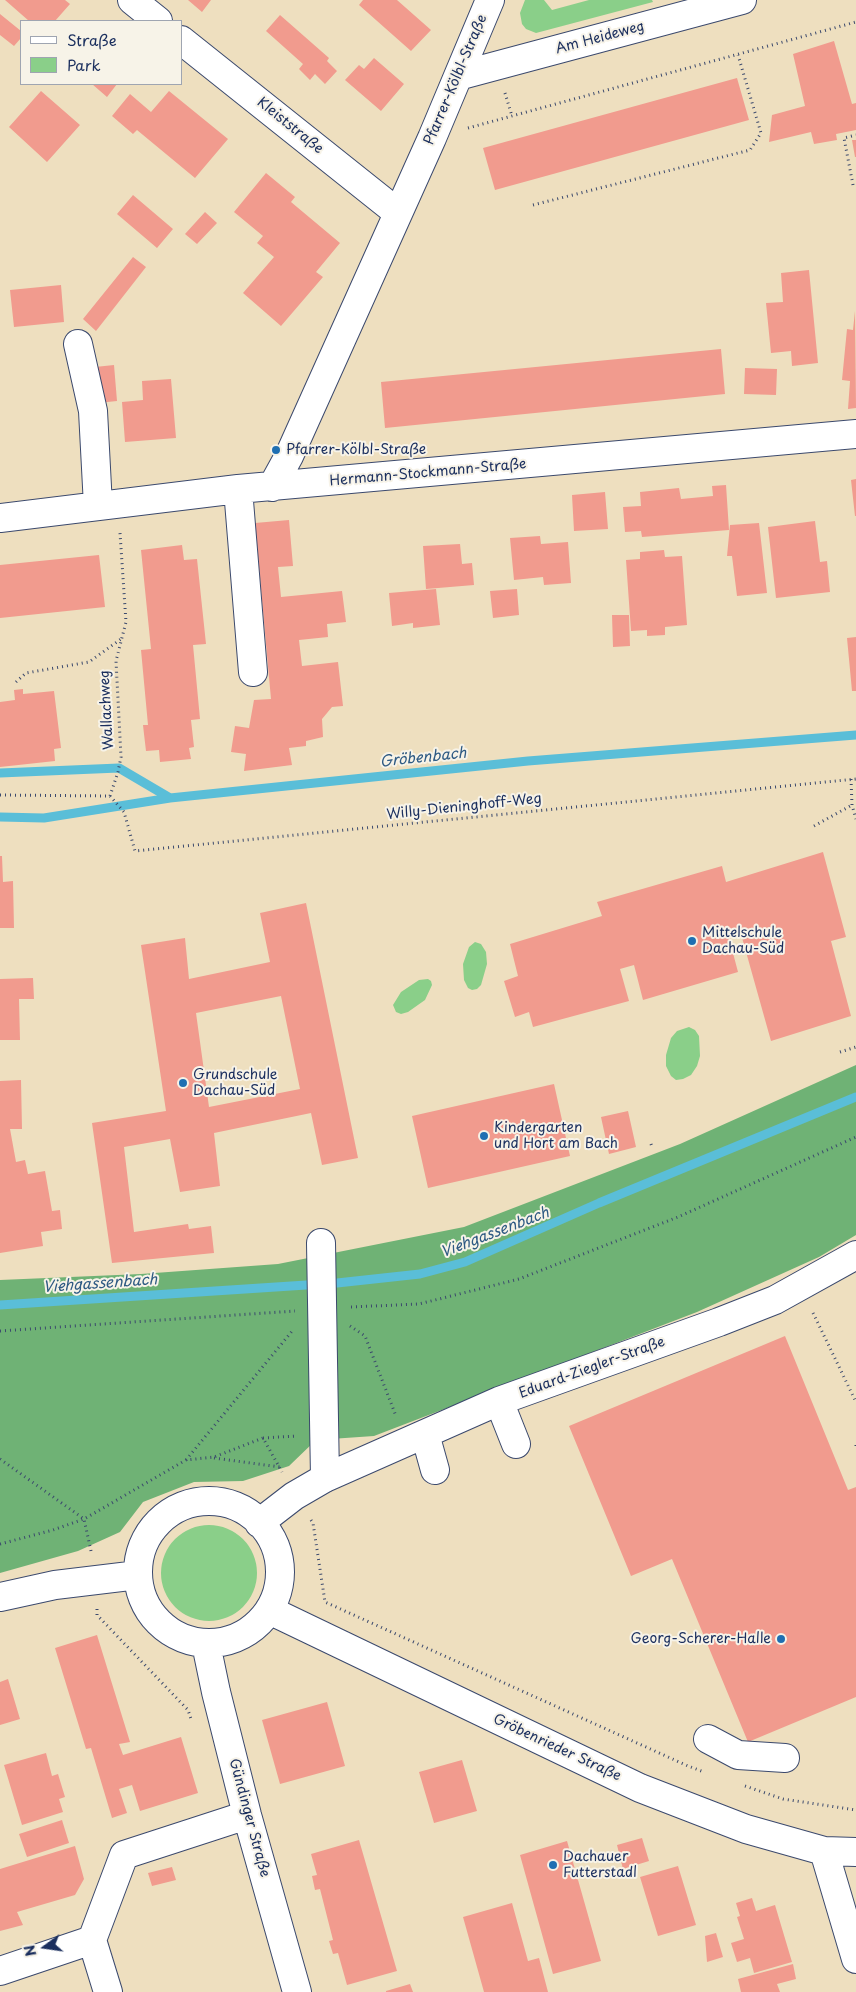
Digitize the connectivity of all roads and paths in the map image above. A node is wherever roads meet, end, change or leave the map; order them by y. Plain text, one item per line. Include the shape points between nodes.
1 (132, 0) edge
2 (490, 0) edge
3 (742, 0) edge
4 (157, 20) edge
5 (856, 22) edge
6 (182, 41) edge
7 (738, 55) junction
8 (458, 76) junction
9 (856, 135) edge
10 (432, 138) junction
11 (853, 184) dead end
12 (533, 205) dead end
13 (398, 213) junction
14 (78, 344) dead end
15 (856, 434) edge
16 (272, 487) junction
17 (238, 489) junction
18 (107, 505) junction
19 (0, 518) edge
20 (122, 638) junction
21 (253, 672) dead end
22 (16, 682) dead end
23 (854, 779) edge
24 (0, 796) edge
25 (110, 796) junction
26 (852, 805) junction
27 (856, 819) edge
28 (814, 826) dead end
29 (856, 1047) edge
30 (840, 1052) dead end
31 (856, 1137) edge
32 (678, 1217) dead end
33 (321, 1243) dead end
34 (856, 1255) edge
35 (800, 1286) junction
36 (323, 1300) junction
37 (296, 1325) dead end
38 (499, 1401) junction
39 (856, 1402) edge
40 (415, 1438) junction
41 (516, 1444) dead end
42 (0, 1458) edge
43 (214, 1458) junction
44 (186, 1460) junction
45 (280, 1468) junction
46 (435, 1470) dead end
47 (325, 1478) junction
48 (294, 1496) junction
49 (84, 1519) junction
50 (259, 1523) junction
51 (0, 1544) edge
52 (138, 1575) junction
53 (96, 1579) junction
54 (0, 1597) edge
55 (269, 1610) junction
56 (206, 1644) junction
57 (191, 1720) dead end
58 (708, 1738) dead end
59 (785, 1758) dead end
60 (706, 1772) dead end
61 (740, 1784) dead end
62 (856, 1810) edge
63 (247, 1815) junction
64 (824, 1851) junction
65 (856, 1852) edge
66 (92, 1940) junction
67 (856, 1959) edge
68 (0, 1971) edge
69 (108, 1992) edge
70 (297, 1992) edge

1 - 4 street
2 - 8 street, Pfarrer-Kölbl-Straße
3 - 8 street, Am Heideweg
5 - 7 path
6 - 13 street, Kleiststraße
7 - 10 path
7 - 12 path via 761,133 750,150
8 - 10 street, Pfarrer-Kölbl-Straße
9 - 11 path via 844,138
10 - 13 street, Pfarrer-Kölbl-Straße
13 - 16 street, Pfarrer-Kölbl-Straße via 290,456
14 - 18 street via 93,411
15 - 16 street, Hermann-Stockmann-Straße
16 - 17 street, Hermann-Stockmann-Straße
17 - 18 street, Hermann-Stockmann-Straße
17 - 21 street
18 - 19 street, Hermann-Stockmann-Straße
18 - 20 path, Wallachweg via 126,622
20 - 22 path via 90,662 26,673
20 - 25 path, Wallachweg via 116,661 121,757
23 - 25 path, Willy-Dieninghoff-Weg via 135,852 124,812
23 - 26 path
24 - 25 path
26 - 27 path
26 - 28 path
29 - 30 path
31 - 32 path
33 - 36 street
34 - 35 street, Eduard-Ziegler-Straße
35 - 38 street, Eduard-Ziegler-Straße via 775,1300 719,1322
35 - 39 path
36 - 40 path via 365,1336
36 - 47 street
37 - 44 path
38 - 40 street, Eduard-Ziegler-Straße
38 - 41 street
40 - 46 street
40 - 47 street, Eduard-Ziegler-Straße
42 - 49 path
43 - 44 path
43 - 45 path
43 - 45 path via 263,1438
44 - 49 path
45 - 48 path
47 - 48 street, Eduard-Ziegler-Straße
48 - 50 street, Eduard-Ziegler-Straße
48 - 60 path via 313,1523 325,1602
49 - 51 path
49 - 53 path
50 - 52 street via 250,1514 228,1503 204,1501 180,1506 160,1520 145,1539
50 - 55 street via 278,1554 280,1578
52 - 53 street
52 - 56 street via 138,1587 147,1609 161,1626 180,1638
53 - 54 street
53 - 57 path via 97,1614 188,1710
55 - 56 street via 246,1634 225,1642
55 - 64 street, Gröbenrieder Straße via 640,1788 746,1829
56 - 63 street, Gündinger Straße
58 - 59 street via 738,1755
61 - 62 path via 783,1800
63 - 66 street via 124,1854
63 - 70 street, Gündinger Straße
64 - 65 street, Gröbenrieder Straße
64 - 67 street
66 - 68 street
66 - 69 street

